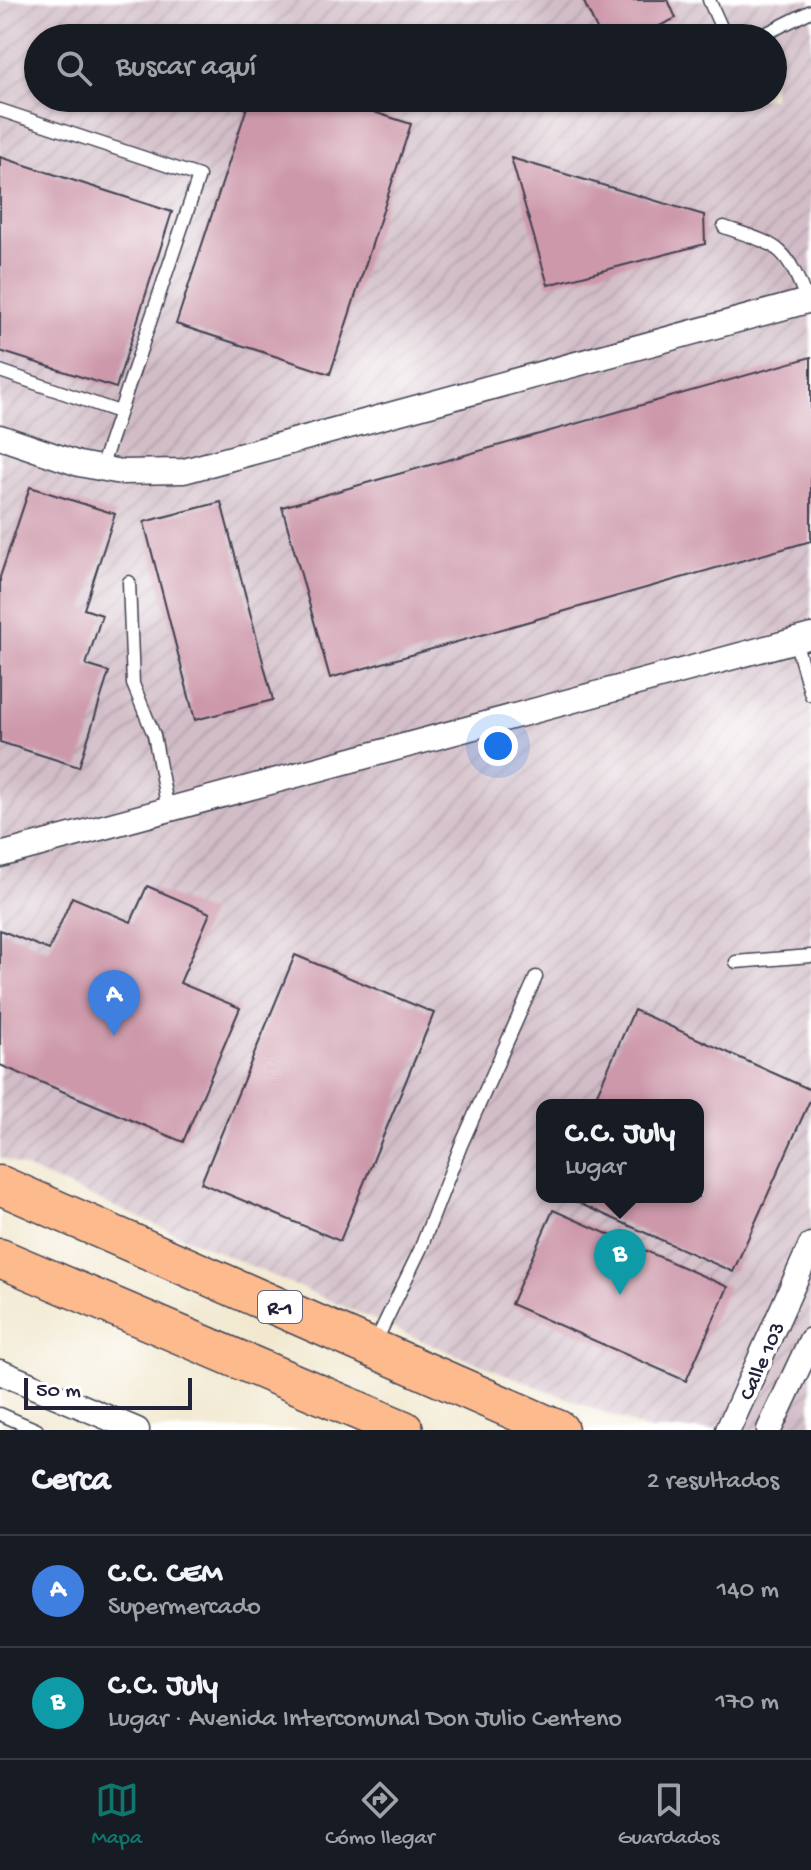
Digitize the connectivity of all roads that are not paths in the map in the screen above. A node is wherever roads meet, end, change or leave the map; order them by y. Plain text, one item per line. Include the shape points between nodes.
1 (709, 0) edge
2 (811, 11) edge
3 (720, 24) edge
4 (785, 24) edge
5 (0, 110) edge
6 (724, 227) dead end
7 (809, 301) edge
8 (0, 371) edge
9 (119, 412) junction
10 (0, 437) edge
11 (101, 468) junction
12 (129, 582) dead end
13 (803, 638) edge
14 (811, 695) edge
15 (168, 810) junction
16 (0, 855) edge
17 (811, 956) edge
18 (736, 962) dead end
19 (536, 977) dead end
20 (0, 1185) edge
21 (809, 1255) edge
22 (0, 1258) edge
23 (811, 1340) edge
24 (373, 1348) junction
25 (0, 1372) edge
26 (0, 1414) edge
27 (37, 1430) edge
28 (137, 1430) edge
29 (404, 1430) edge
30 (559, 1430) edge
31 (728, 1430) edge
32 (769, 1430) edge

1 - 3 lane
2 - 4 lane
5 - 9 lane via 199,176
6 - 7 lane via 773,244 787,257
7 - 11 street via 184,471
8 - 9 lane
9 - 11 lane
10 - 11 street
12 - 15 lane via 133,684 154,735
13 - 14 lane
13 - 15 street
15 - 16 street
17 - 18 lane
19 - 24 lane
20 - 24 main road, R-1
21 - 31 street, Calle 103
22 - 29 main road
23 - 32 street
24 - 30 main road, R-1
25 - 28 street
26 - 27 lane

